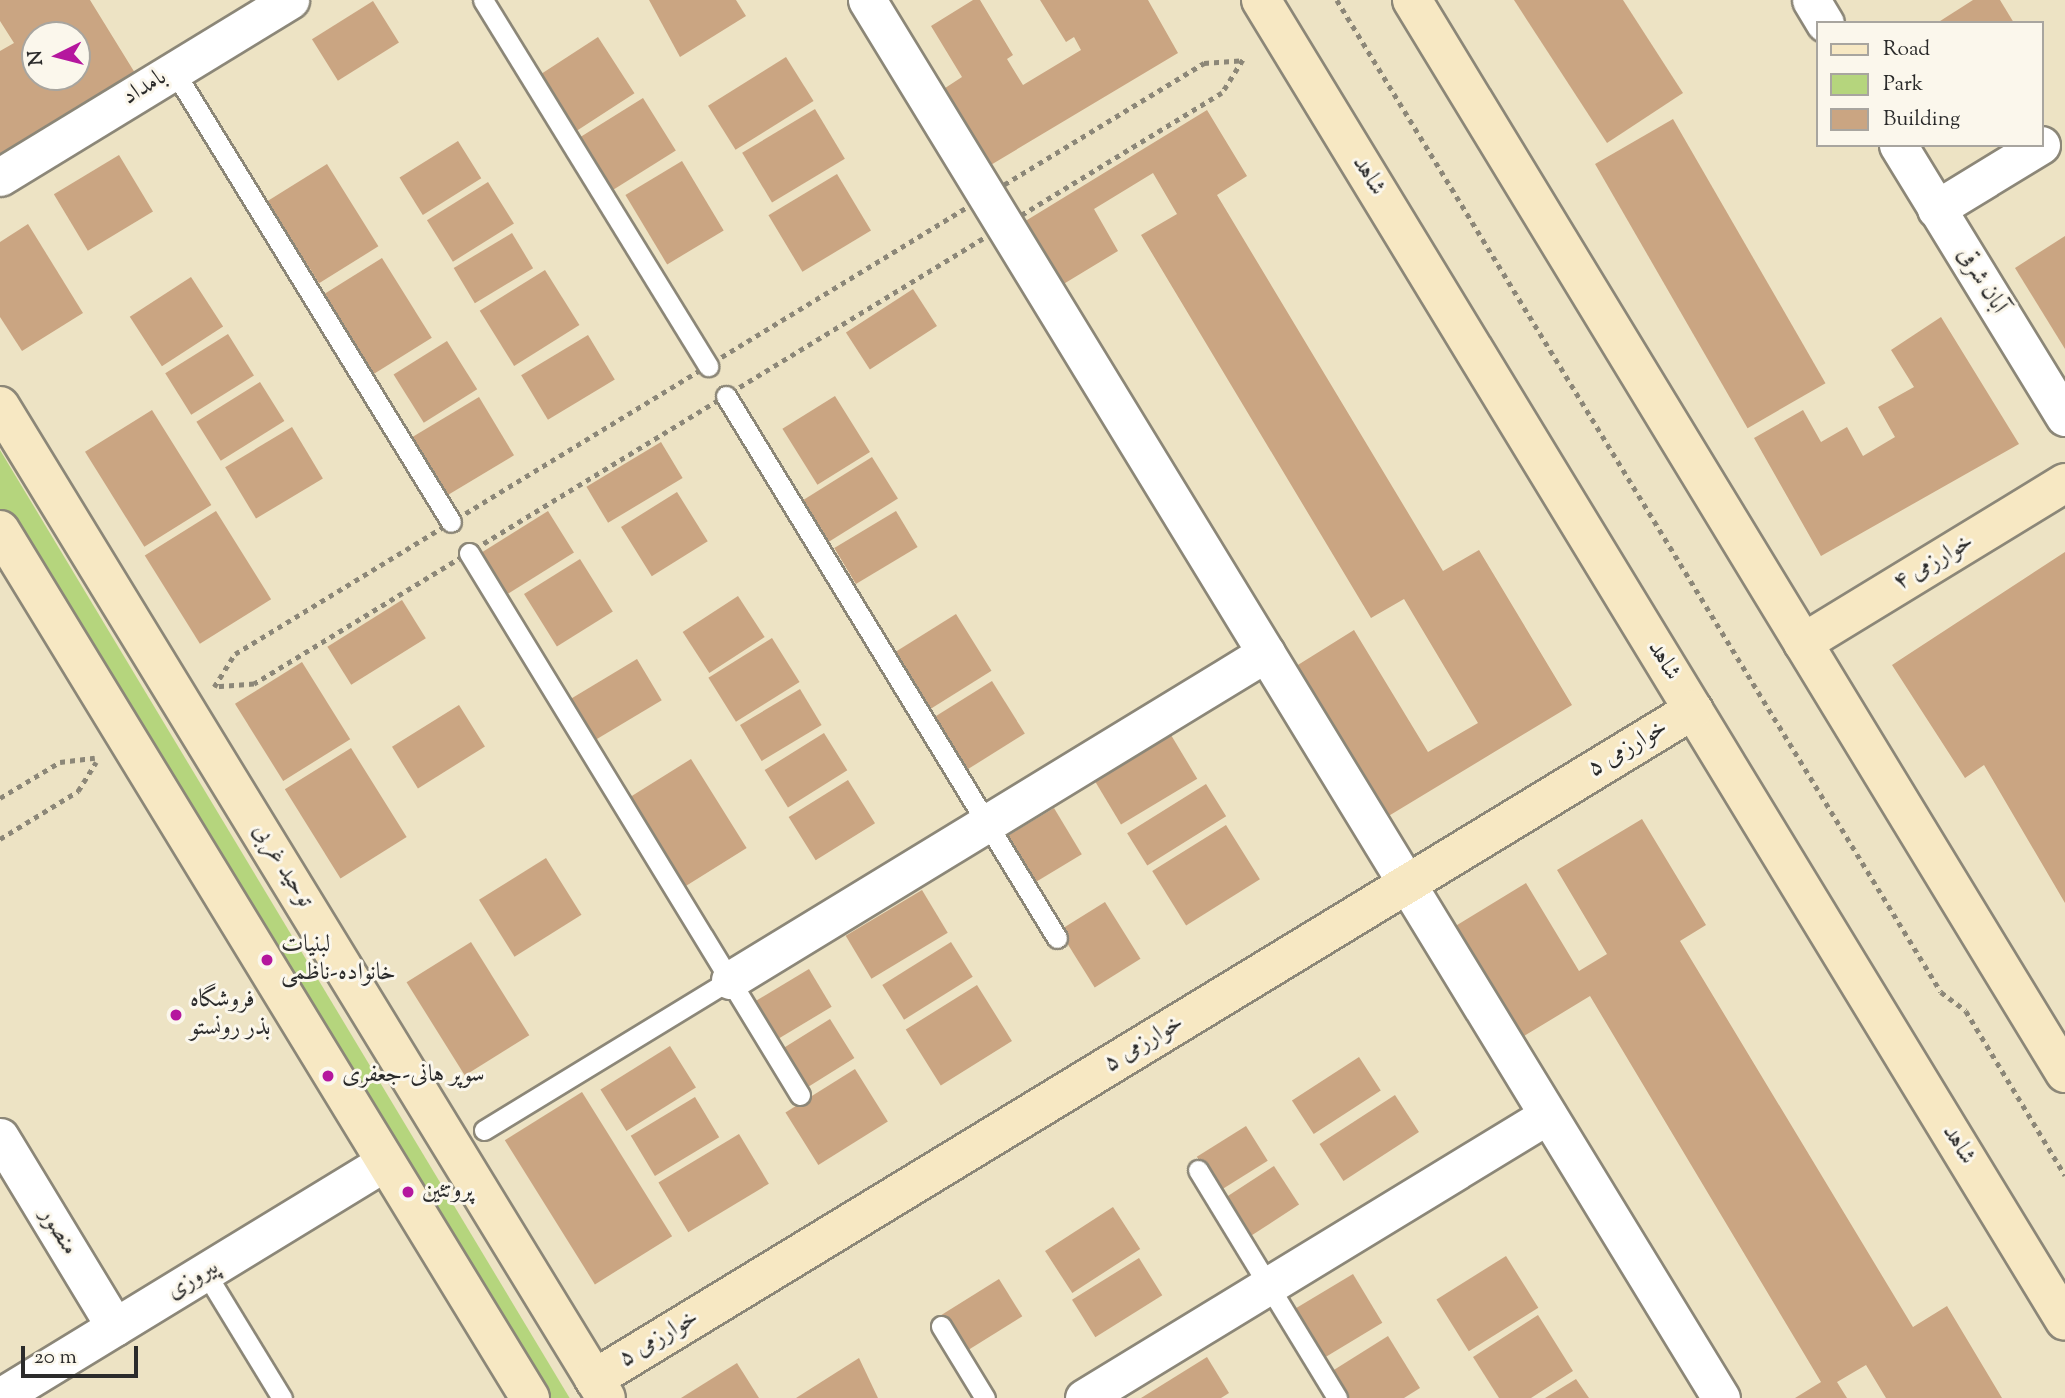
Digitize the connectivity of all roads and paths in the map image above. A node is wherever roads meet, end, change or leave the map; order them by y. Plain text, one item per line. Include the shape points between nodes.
1 (290, 0) edge
2 (483, 0) edge
3 (867, 0) edge
4 (1261, 0) edge
5 (1337, 0) edge
6 (1412, 0) edge
7 (1811, 0) edge
8 (1824, 21) edge
9 (174, 71) junction
10 (2065, 131) edge
11 (2044, 144) edge
12 (1899, 147) edge
13 (2039, 147) edge
14 (0, 177) edge
15 (1936, 209) junction
16 (708, 366) dead end
17 (726, 396) dead end
18 (0, 406) edge
19 (2065, 417) edge
20 (2065, 483) edge
21 (451, 522) dead end
22 (0, 530) edge
23 (470, 553) dead end
24 (1803, 643) junction
25 (1266, 653) junction
26 (1693, 710) junction
27 (0, 798) edge
28 (987, 824) junction
29 (0, 839) edge
30 (1407, 884) junction
31 (1057, 939) dead end
32 (730, 980) junction
33 (2065, 1073) edge
34 (800, 1095) dead end
35 (1548, 1115) junction
36 (484, 1130) dead end
37 (0, 1137) edge
38 (385, 1162) junction
39 (1198, 1170) dead end
40 (2065, 1175) edge
41 (205, 1272) junction
42 (1268, 1285) junction
43 (2062, 1314) edge
44 (941, 1326) dead end
45 (115, 1327) junction
46 (600, 1389) edge
47 (0, 1397) edge
48 (282, 1398) edge
49 (530, 1398) edge
50 (985, 1398) edge
51 (1084, 1398) edge
52 (1337, 1398) edge
53 (1721, 1398) edge

1 - 9 street, بامداد
2 - 16 lane
3 - 25 street
4 - 26 street, شاهد
5 - 40 path via 1941,992 1966,1012
6 - 24 street
7 - 8 street
9 - 14 street, بامداد
9 - 21 lane
10 - 11 street
12 - 15 street, آبان شرقی
13 - 15 street
15 - 19 street, آبان شرقی
17 - 28 lane
18 - 46 street, توحید غربی
20 - 24 street, خوارزمی ۴
22 - 38 street
23 - 32 lane
24 - 33 street
25 - 28 street
25 - 30 street
26 - 30 street, خوارزمی ۵
26 - 43 street, شاهد
27 - 29 path via 60,761 99,758 78,791
28 - 31 lane
28 - 32 street
30 - 35 street
30 - 46 street, خوارزمی ۵
32 - 34 lane
32 - 36 lane
35 - 42 street
35 - 53 street
37 - 45 street, منصور
38 - 41 street, پیروزی
38 - 49 street
39 - 42 lane
41 - 45 street, پیروزی
41 - 48 lane
42 - 51 street
42 - 52 lane
44 - 50 lane
45 - 47 street, پیروزی

